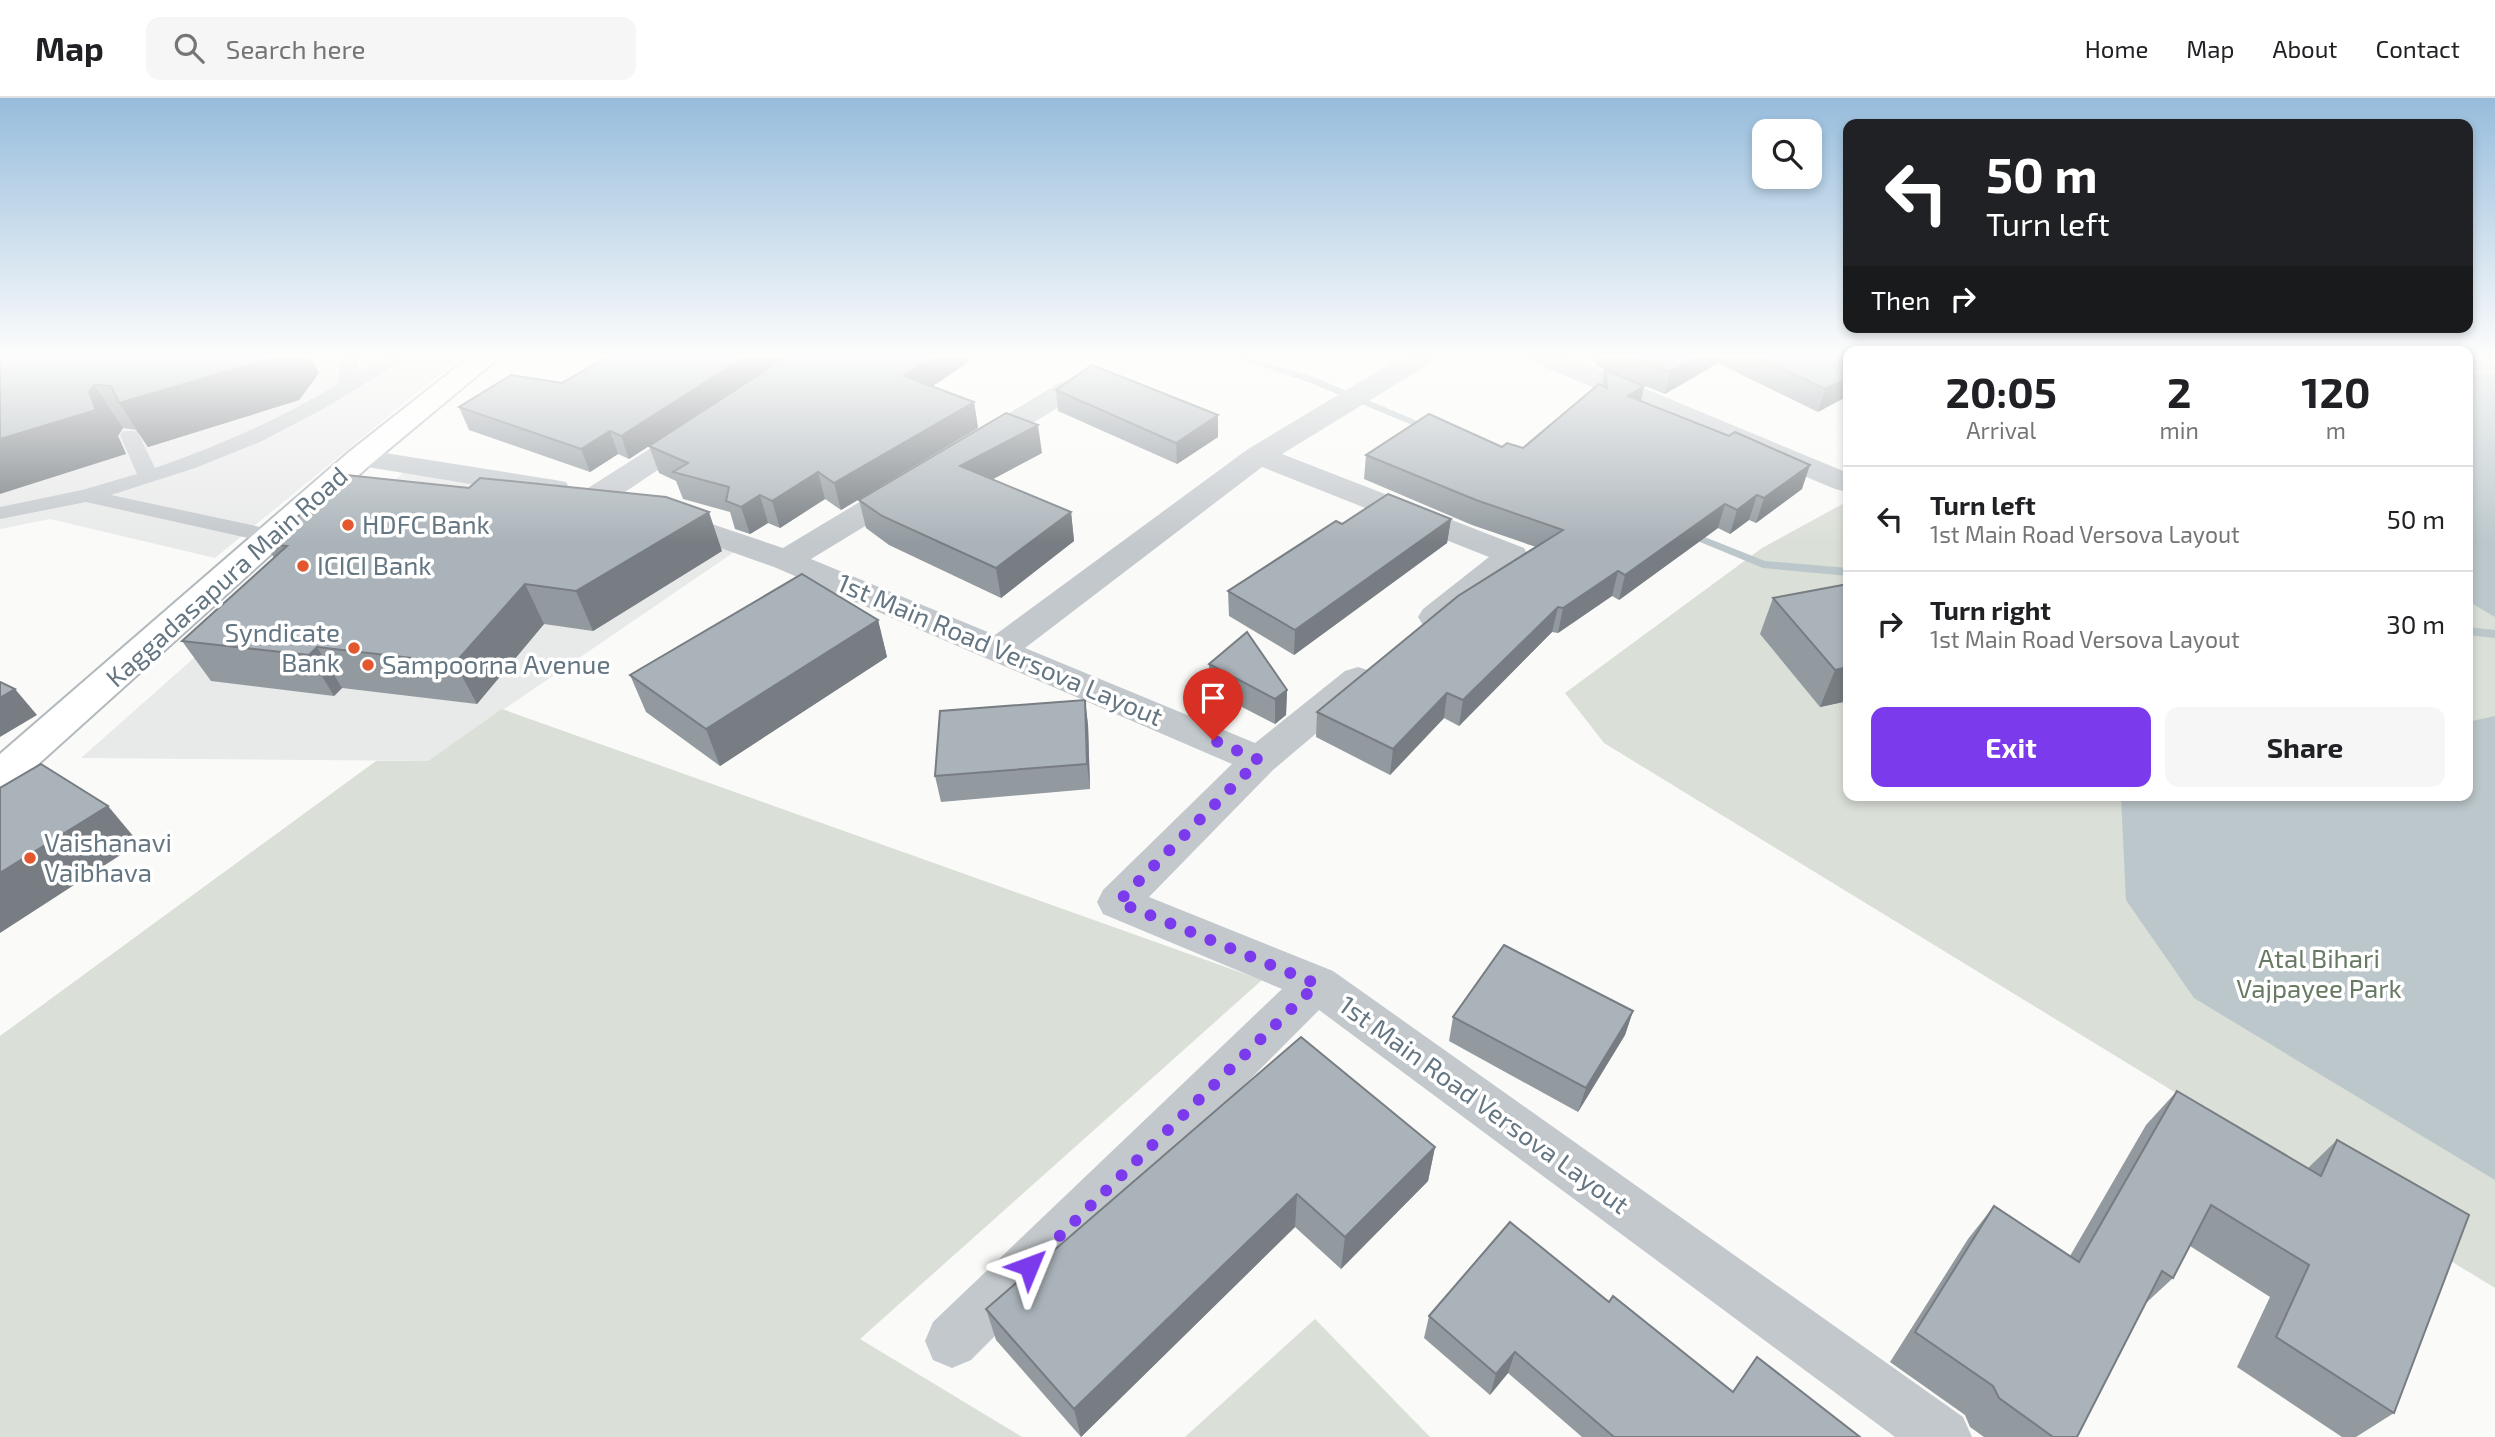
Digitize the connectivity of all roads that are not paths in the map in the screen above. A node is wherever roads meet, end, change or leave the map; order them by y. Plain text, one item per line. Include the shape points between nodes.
1 (300, 417) edge
2 (411, 417) edge
3 (717, 417) edge
4 (1022, 417) edge
5 (1320, 417) edge
6 (1689, 417) edge
7 (130, 435) edge
8 (1259, 455) junction
9 (360, 458) junction
10 (149, 477) junction
11 (1843, 482) edge
12 (599, 495) junction
13 (86, 496) junction
14 (0, 513) edge
15 (271, 536) junction
16 (786, 560) junction
17 (1000, 649) junction
18 (1259, 760) junction
19 (0, 776) edge
20 (1317, 984) junction
21 (952, 1341) dead end
22 (1943, 1437) edge

1 - 10 lane
2 - 9 main road, Kaggadasapura Main Road
3 - 12 street
4 - 16 street
5 - 8 street
6 - 11 street
7 - 10 lane
8 - 17 street
8 - 18 street via 1512,555
9 - 12 street, 1st Main Road Versova Layout
9 - 15 main road, Kaggadasapura Main Road
10 - 13 lane
12 - 16 street, 1st Main Road Versova Layout
13 - 14 lane
13 - 15 lane
15 - 19 main road, Kaggadasapura Main Road
16 - 17 street, 1st Main Road Versova Layout
17 - 18 street, 1st Main Road Versova Layout
18 - 20 street, 1st Main Road Versova Layout via 1118,902
20 - 21 street
20 - 22 street, 1st Main Road Versova Layout

